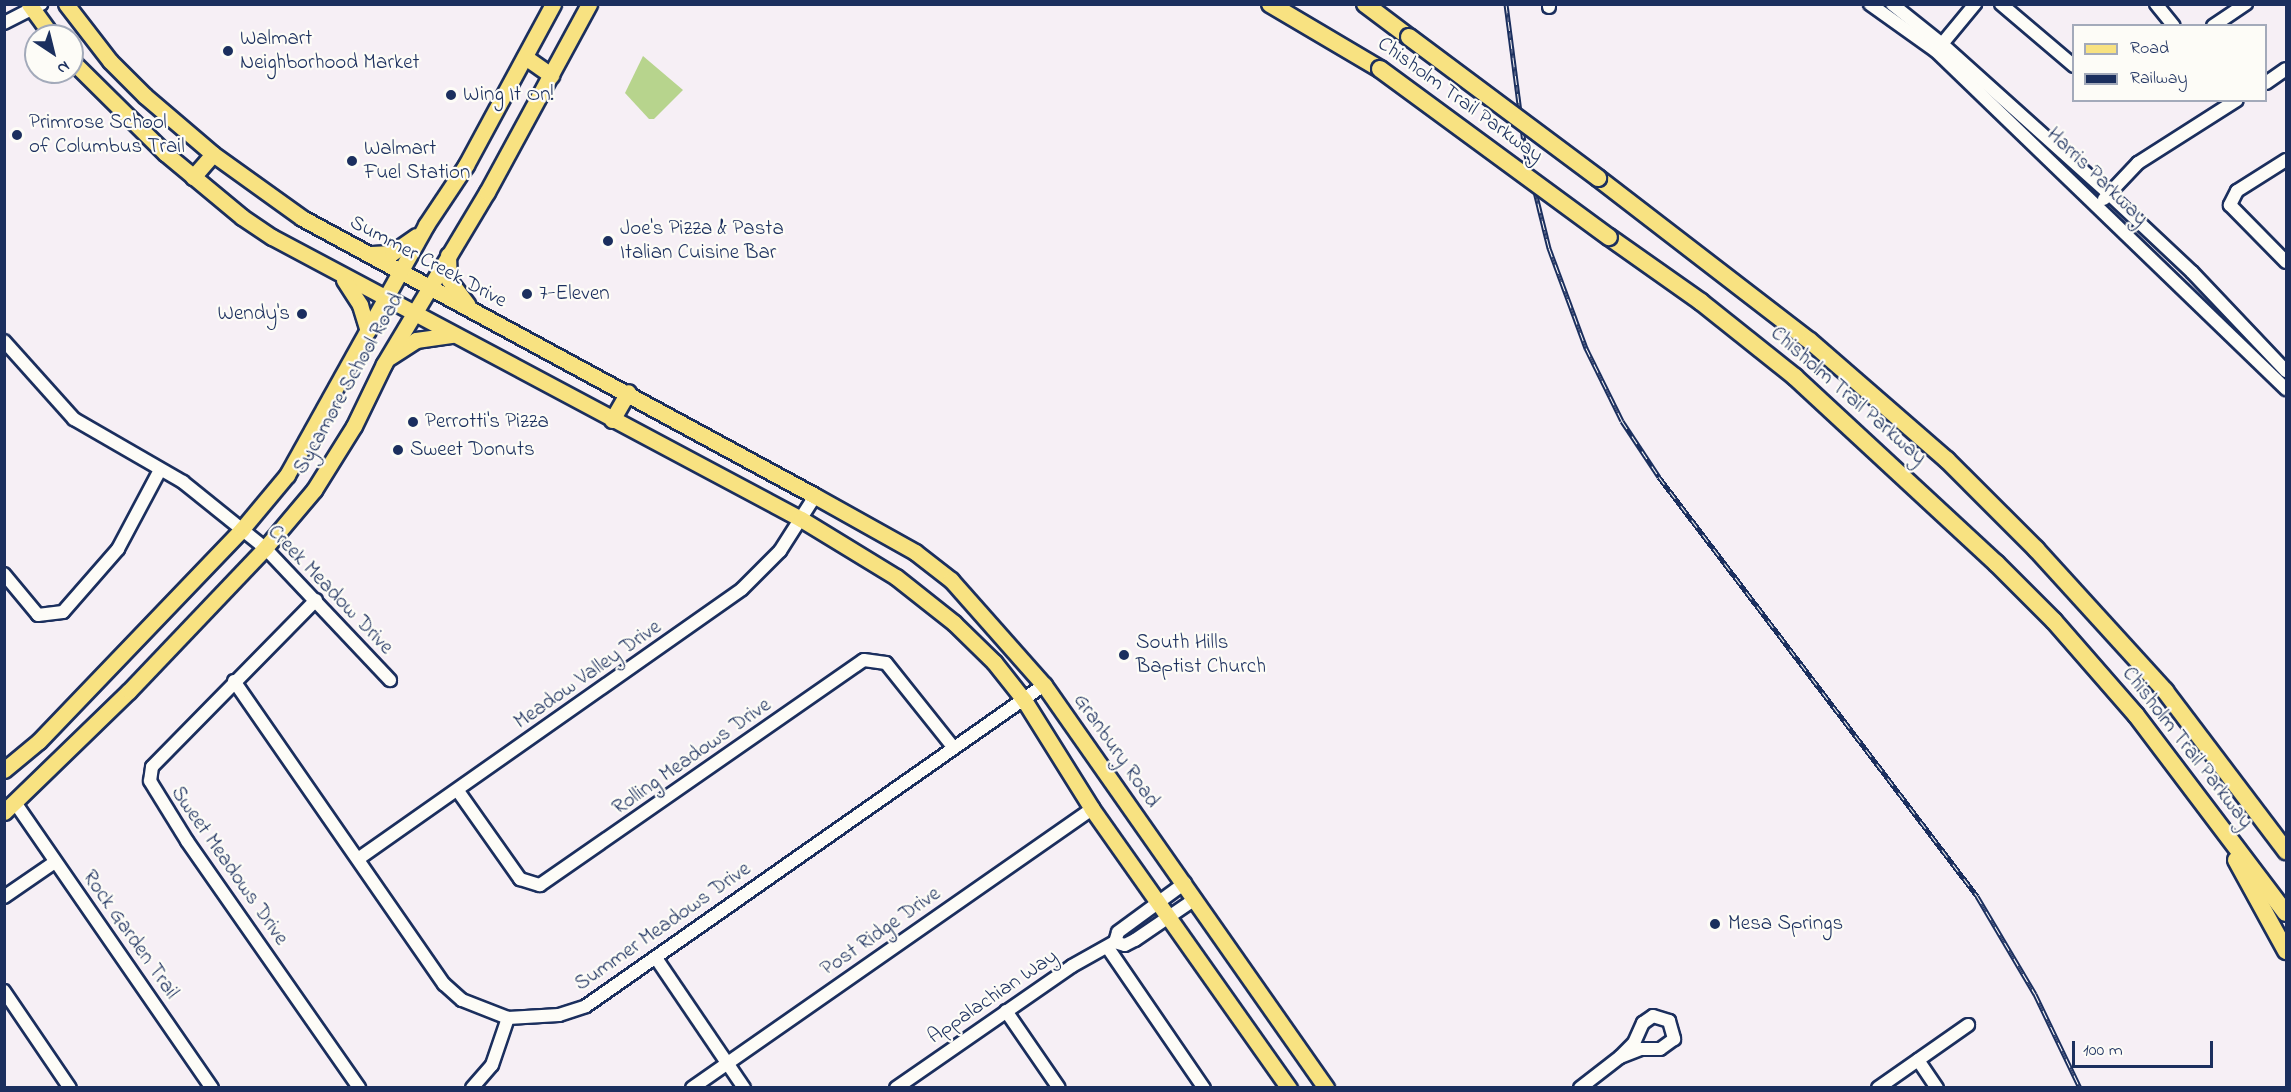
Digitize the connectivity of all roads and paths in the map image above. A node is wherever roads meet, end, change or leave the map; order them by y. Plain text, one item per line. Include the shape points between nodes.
1 (66, 4) edge
2 (553, 4) edge
3 (589, 4) edge
4 (1270, 4) edge
5 (1293, 4) edge
6 (1365, 4) edge
7 (1375, 4) edge
8 (1870, 4) edge
9 (1892, 4) edge
10 (1975, 4) edge
11 (2001, 4) edge
12 (2156, 4) edge
13 (2246, 4) edge
14 (34, 6) edge
15 (4, 23) edge
16 (45, 24) edge
17 (2172, 24) edge
18 (2216, 24) edge
19 (1409, 37) junction
20 (1939, 48) junction
21 (525, 57) junction
22 (2072, 65) edge
23 (1380, 69) junction
24 (2286, 69) edge
25 (84, 74) edge
26 (551, 75) junction
27 (2267, 82) edge
28 (2234, 102) edge
29 (213, 154) junction
30 (2286, 160) edge
31 (193, 177) junction
32 (2109, 194) junction
33 (2098, 205) junction
34 (426, 225) junction
35 (366, 253) junction
36 (448, 254) junction
37 (2286, 262) edge
38 (400, 272) junction
39 (340, 275) junction
40 (429, 287) junction
41 (386, 299) junction
42 (472, 310) junction
43 (413, 314) junction
44 (368, 331) junction
45 (457, 335) junction
46 (4, 341) edge
47 (384, 364) junction
48 (2286, 371) edge
49 (2286, 389) edge
50 (628, 392) junction
51 (612, 420) junction
52 (160, 470) junction
53 (815, 496) junction
54 (801, 519) junction
55 (242, 529) junction
56 (265, 548) junction
57 (4, 574) edge
58 (316, 600) junction
59 (390, 680) dead end
60 (234, 681) junction
61 (1044, 685) junction
62 (1024, 700) junction
63 (953, 747) junction
64 (4, 770) edge
65 (2233, 776) junction
66 (458, 791) junction
67 (2200, 796) junction
68 (10, 808) edge
69 (1092, 809) junction
70 (2286, 837) edge
71 (2286, 851) edge
72 (358, 859) junction
73 (55, 862) junction
74 (1185, 884) junction
75 (4, 897) edge
76 (1195, 898) junction
77 (1157, 903) junction
78 (2286, 913) edge
79 (1168, 916) junction
80 (1111, 945) junction
81 (2286, 951) edge
82 (656, 958) junction
83 (4, 991) edge
84 (1006, 1011) junction
85 (508, 1018) junction
86 (1968, 1025) dead end
87 (1620, 1057) junction
88 (1918, 1060) junction
89 (727, 1063) junction
90 (70, 1088) edge
91 (212, 1088) edge
92 (359, 1088) edge
93 (472, 1088) edge
94 (692, 1088) edge
95 (744, 1088) edge
96 (896, 1088) edge
97 (1059, 1088) edge
98 (1204, 1088) edge
99 (1289, 1088) edge
100 (1326, 1088) edge
101 (1580, 1088) edge
102 (1878, 1088) edge
103 (1937, 1088) edge

1 - 29 main road, Summer Creek Drive via 124,75
2 - 21 main road, Sycamore School Road
3 - 26 main road, Sycamore School Road
4 - 23 highway
5 - 23 highway, Chisholm Trail Parkway
6 - 19 highway, Chisholm Trail Parkway
7 - 19 highway
8 - 20 street, Harris Parkway
9 - 20 street, Harris Parkway
10 - 20 street
11 - 22 street
12 - 17 street
13 - 18 street
14 - 15 street
14 - 16 main road
19 - 65 highway, Chisholm Trail Parkway, bridge via 1810,341 1947,460 2090,607
20 - 32 street, Harris Parkway
20 - 33 street, Harris Parkway
21 - 26 main road
21 - 34 main road, Sycamore School Road via 466,165
23 - 67 highway, Chisholm Trail Parkway, bridge via 1751,341 1849,423 2054,621
24 - 27 street
25 - 31 main road via 131,123
26 - 36 main road, Sycamore School Road
28 - 32 street via 2138,163
29 - 31 main road
29 - 35 main road, Summer Creek Drive via 302,218
30 - 37 street via 2237,191 2230,205
31 - 39 main road via 242,217
32 - 33 street
32 - 48 street, Harris Parkway
33 - 49 street, Harris Parkway
34 - 35 main road via 402,249 381,255
34 - 38 main road, Sycamore School Road
35 - 38 main road, Summer Creek Drive
36 - 40 main road, Sycamore School Road
36 - 42 main road via 451,284
38 - 40 main road, Summer Creek Drive
38 - 41 main road, Sycamore School Road
39 - 41 main road
39 - 44 main road via 357,297
40 - 42 main road, Summer Creek Drive
40 - 43 main road, Sycamore School Road
41 - 43 main road
41 - 44 main road, Sycamore School Road
42 - 50 main road, Summer Creek Drive
43 - 45 main road
43 - 47 main road, Sycamore School Road
44 - 55 main road, Sycamore School Road via 302,453
45 - 47 main road via 416,340
45 - 51 main road
46 - 52 street, Creek Meadow Drive via 74,419
47 - 56 main road, Sycamore School Road via 354,426 314,490
50 - 51 main road
50 - 53 main road, Summer Creek Drive
51 - 54 main road
52 - 55 street, Creek Meadow Drive via 183,482
52 - 57 street via 117,549 63,612 38,615
53 - 54 street, Meadow Valley Drive
53 - 61 main road, Granbury Road via 915,552 951,580
54 - 62 main road via 896,577 954,623 994,662
54 - 66 street, Meadow Valley Drive via 780,551 742,589
55 - 56 street, Creek Meadow Drive
55 - 64 main road, Sycamore School Road via 39,741
56 - 58 street, Creek Meadow Drive
56 - 68 main road, Sycamore School Road
58 - 59 street, Creek Meadow Drive
58 - 60 street, Sweet Meadows Drive
60 - 72 street, Summer Meadows Drive
60 - 92 street, Sweet Meadows Drive via 152,767 150,781 187,841
61 - 62 street, Summer Meadows Drive
61 - 74 main road, Granbury Road
62 - 63 street, Summer Meadows Drive
62 - 69 main road
63 - 66 street, Rolling Meadows Drive via 886,663 864,660 540,885 520,879
63 - 82 street, Summer Meadows Drive
65 - 70 highway
65 - 71 highway, Chisholm Trail Parkway
66 - 72 street, Meadow Valley Drive
67 - 78 highway, Chisholm Trail Parkway
67 - 81 highway
68 - 73 street, Rock Garden Trail
69 - 77 main road
69 - 89 street, Post Ridge Drive
72 - 85 street, Summer Meadows Drive via 444,984 462,1000
73 - 75 street
73 - 91 street, Rock Garden Trail
74 - 76 main road, Granbury Road
74 - 77 street, Appalachian Way
76 - 79 street, Appalachian Way
76 - 100 main road, Granbury Road
77 - 79 main road
77 - 80 street, Appalachian Way via 1118,932
79 - 80 street, Appalachian Way via 1136,940
79 - 99 main road
80 - 84 street, Appalachian Way
80 - 98 street
82 - 85 street, Summer Meadows Drive via 585,1006 560,1016
82 - 89 street
83 - 90 street
84 - 96 street, Appalachian Way
84 - 97 street
85 - 93 street via 492,1065
86 - 88 street
87 - 87 street via 1641,1049 1666,1047 1675,1034 1669,1021 1659,1016 1647,1019
87 - 101 street
88 - 102 street
88 - 103 street
89 - 94 street, Post Ridge Drive
89 - 95 street

